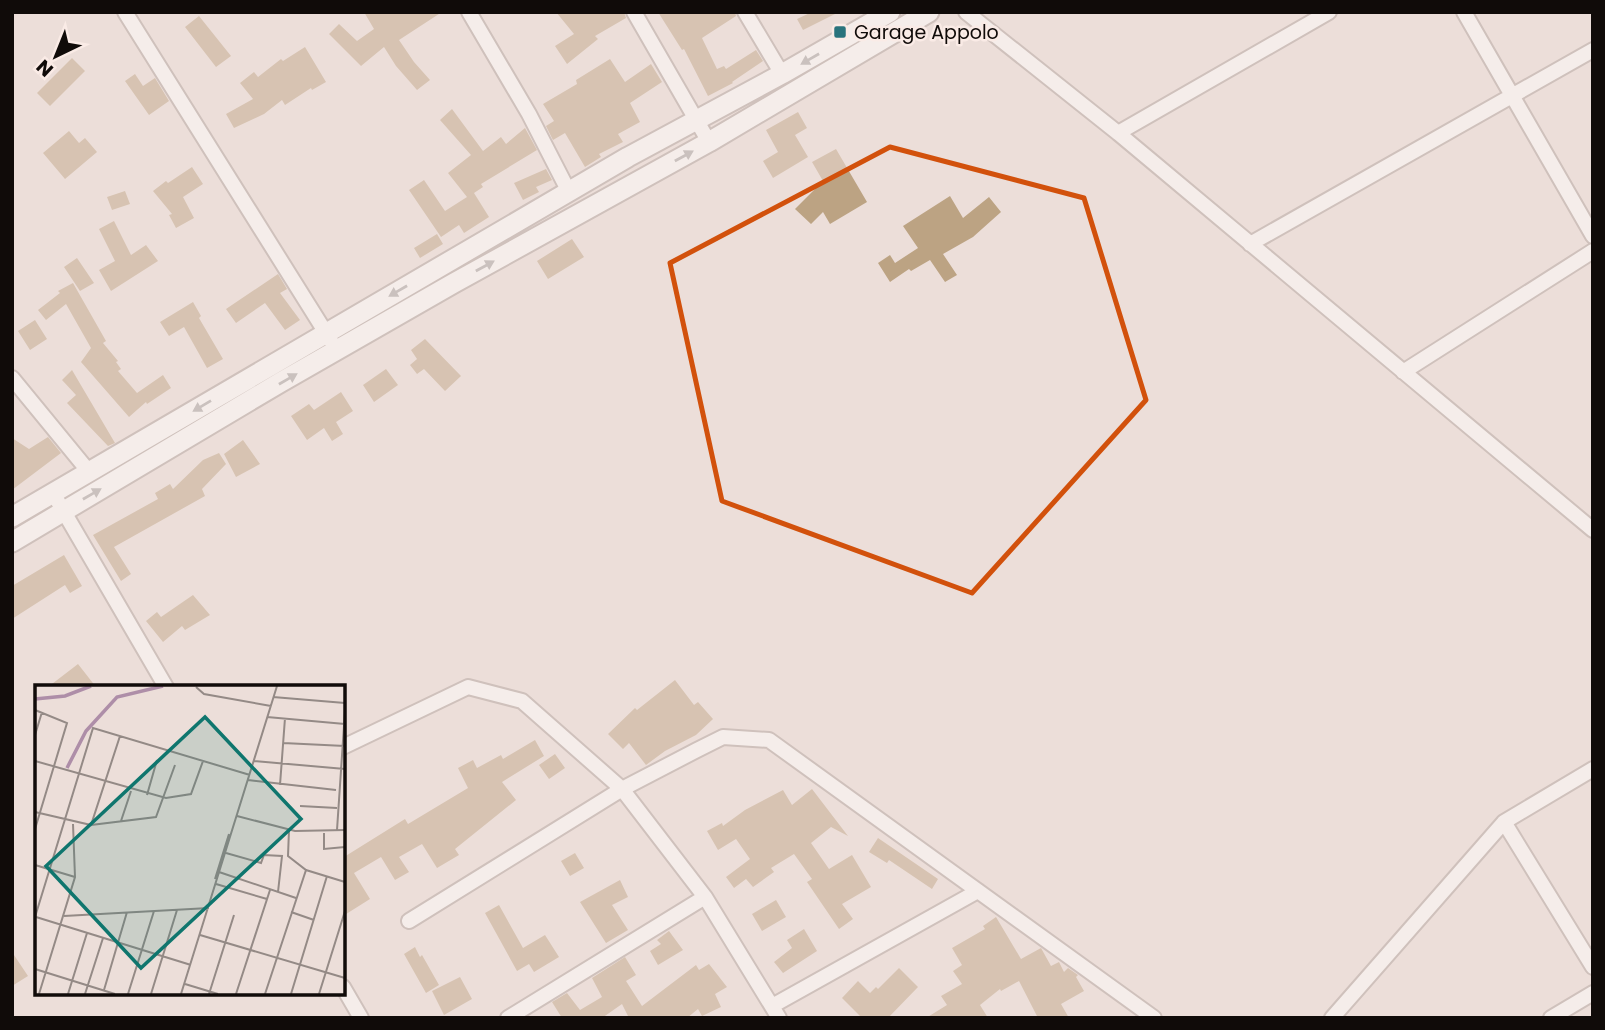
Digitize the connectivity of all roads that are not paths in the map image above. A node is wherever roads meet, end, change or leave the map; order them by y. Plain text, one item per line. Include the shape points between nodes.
1 (125, 12) edge
2 (469, 12) edge
3 (634, 12) edge
4 (745, 12) edge
5 (890, 12) edge
6 (929, 12) edge
7 (966, 12) edge
8 (1329, 12) edge
9 (1465, 12) edge
10 (1593, 50) edge
11 (782, 75) junction
12 (1512, 96) junction
13 (698, 120) junction
14 (1118, 133) junction
15 (709, 142) junction
16 (569, 192) junction
17 (1593, 236) edge
18 (1250, 244) junction
19 (1593, 251) edge
20 (327, 332) junction
21 (337, 351) junction
22 (1403, 372) junction
23 (12, 377) edge
24 (90, 473) junction
25 (53, 493) junction
26 (62, 511) junction
27 (12, 517) edge
28 (1593, 530) edge
29 (12, 542) edge
30 (165, 685) edge
31 (345, 746) edge
32 (1593, 769) edge
33 (622, 789) junction
34 (1504, 822) junction
35 (978, 891) junction
36 (705, 897) junction
37 (410, 921) dead end
38 (1593, 967) edge
39 (345, 990) edge
40 (1593, 993) edge
41 (775, 1012) edge
42 (361, 1018) edge
43 (508, 1018) edge
44 (1154, 1018) edge
45 (1332, 1018) edge
46 (1551, 1018) edge

1 - 20 street
2 - 16 street
3 - 13 street
4 - 11 street
5 -> 11 main road
6 - 15 main road
7 - 14 street
8 - 14 street
9 - 12 street
10 - 12 street
11 - 13 main road
12 - 17 street
12 - 18 street
13 - 15 street
13 - 16 main road
14 - 18 street
21 -> 15 main road
16 -> 20 main road
18 - 22 street
19 - 22 street
20 - 21 street
20 -> 24 main road
26 -> 21 main road
22 - 28 street
23 - 24 street
24 - 25 main road
25 - 26 street
25 - 27 main road
26 - 29 main road
26 - 30 street
31 - 33 street via 468,687 522,701
32 - 34 street
33 - 35 street via 723,737 769,740
33 - 36 street
33 - 37 street
34 - 38 street
34 - 45 street
35 - 41 street
35 - 44 street
36 - 41 street
36 - 43 street
39 - 42 street
40 - 46 street

